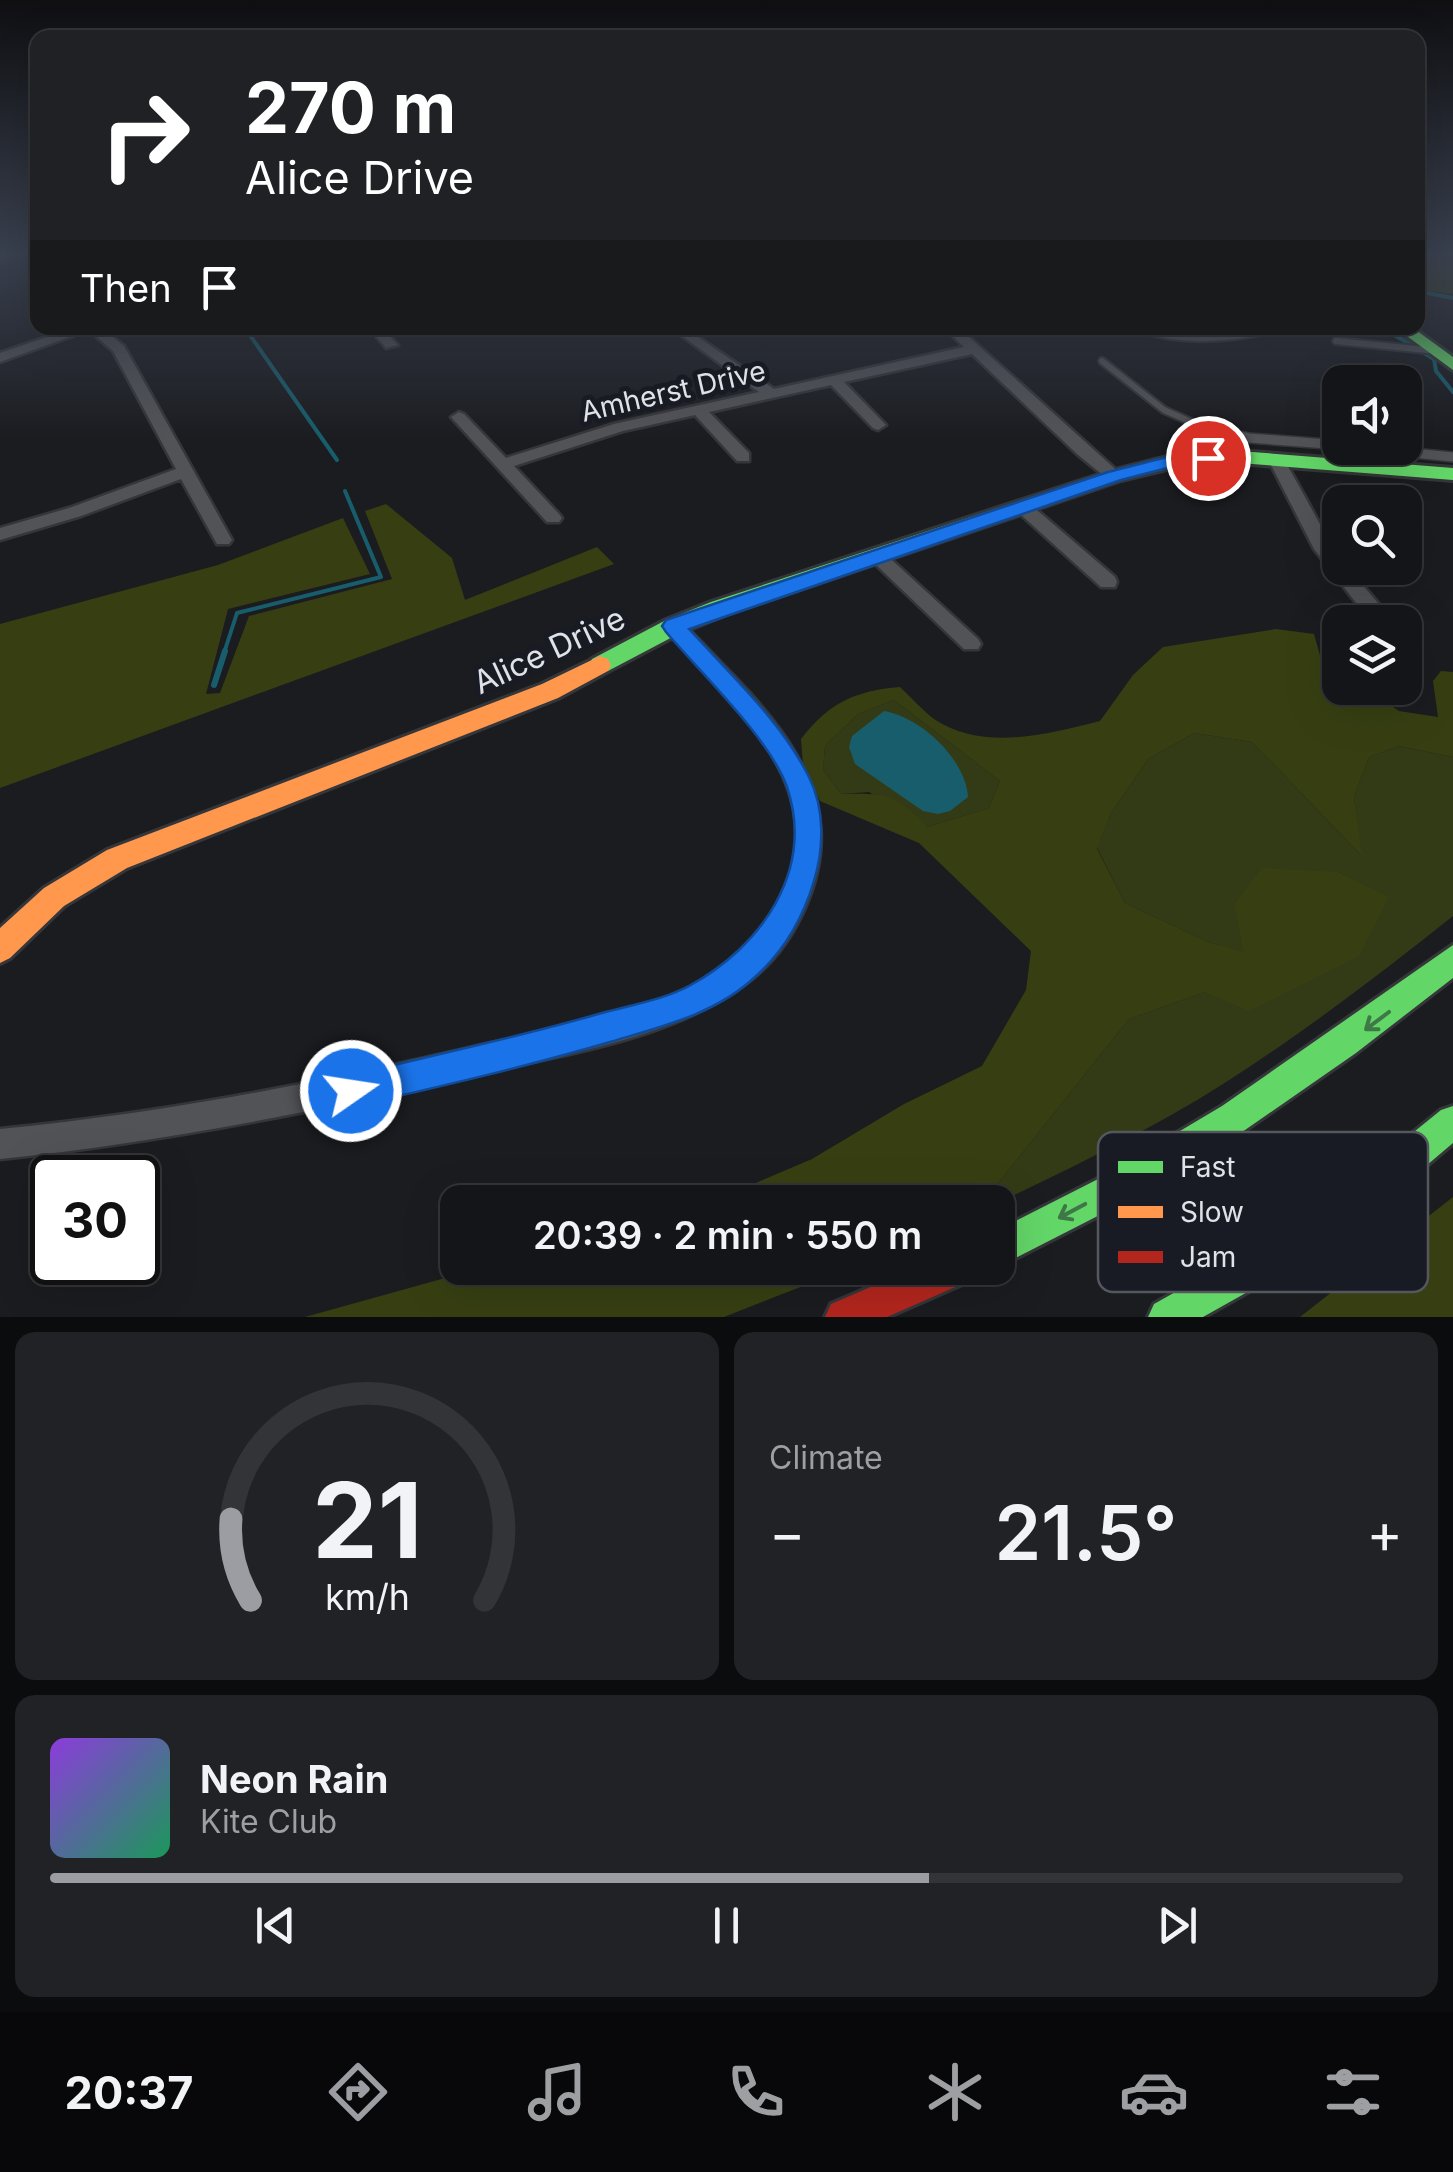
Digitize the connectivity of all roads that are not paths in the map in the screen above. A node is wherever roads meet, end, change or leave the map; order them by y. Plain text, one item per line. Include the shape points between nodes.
1 (64, 335) edge
2 (102, 335) edge
3 (383, 335) edge
4 (690, 335) edge
5 (959, 335) edge
6 (1164, 335) edge
7 (1213, 335) edge
8 (1249, 335) edge
9 (1412, 335) edge
10 (1230, 339) junction
11 (1336, 341) dead end
12 (392, 345) dead end
13 (974, 349) junction
14 (1433, 354) edge
15 (0, 358) edge
16 (1102, 361) dead end
17 (835, 380) junction
18 (770, 394) junction
19 (698, 409) junction
20 (459, 417) dead end
21 (878, 425) dead end
22 (1322, 443) edge
23 (743, 457) dead end
24 (1453, 457) edge
25 (1276, 459) junction
26 (1322, 460) edge
27 (1422, 460) edge
28 (502, 464) junction
29 (1422, 464) edge
30 (186, 471) junction
31 (1453, 474) edge
32 (1115, 476) junction
33 (1025, 509) junction
34 (553, 518) dead end
35 (0, 534) edge
36 (223, 540) dead end
37 (876, 556) junction
38 (1108, 582) dead end
39 (1369, 605) edge
40 (674, 626) junction
41 (971, 644) dead end
42 (0, 948) edge
43 (1453, 960) edge
44 (1453, 1122) edge
45 (1216, 1132) edge
46 (1428, 1143) edge
47 (0, 1144) edge
48 (1098, 1198) edge
49 (1015, 1240) edge
50 (917, 1285) edge
51 (1212, 1292) edge
52 (844, 1317) edge
53 (1167, 1317) edge

1 - 15 street
2 - 30 street via 119,349
3 - 12 street
4 - 18 street
5 - 13 street
6 - 10 lane
7 - 10 lane
8 - 10 lane
9 - 14 main road
11 - 14 lane
13 - 17 street, Amherst Drive
13 - 32 street
16 - 22 lane via 1164,410 1201,427
17 - 18 street, Amherst Drive
17 - 21 street
18 - 19 street, Amherst Drive
19 - 23 street
19 - 28 street, Amherst Drive
20 - 28 street
24 - 27 lane
25 - 26 main road, Alice Drive
25 - 32 main road, Alice Drive via 1175,460
25 - 39 street via 1320,545
28 - 34 street
29 - 31 main road, Alice Drive
30 - 35 street
30 - 36 street
32 - 33 main road, Alice Drive
33 - 37 main road, Alice Drive
33 - 38 street
37 - 40 main road, Alice Drive
37 - 41 street
40 - 42 main road, Alice Drive via 550,690 117,858 56,892
40 - 47 street via 778,748 806,810 808,856 794,901 742,969 669,1010 555,1043 196,1120
43 -> 45 main road via 1294,1084
44 - 46 main road
48 -> 49 main road
50 - 52 main road
51 - 53 main road

